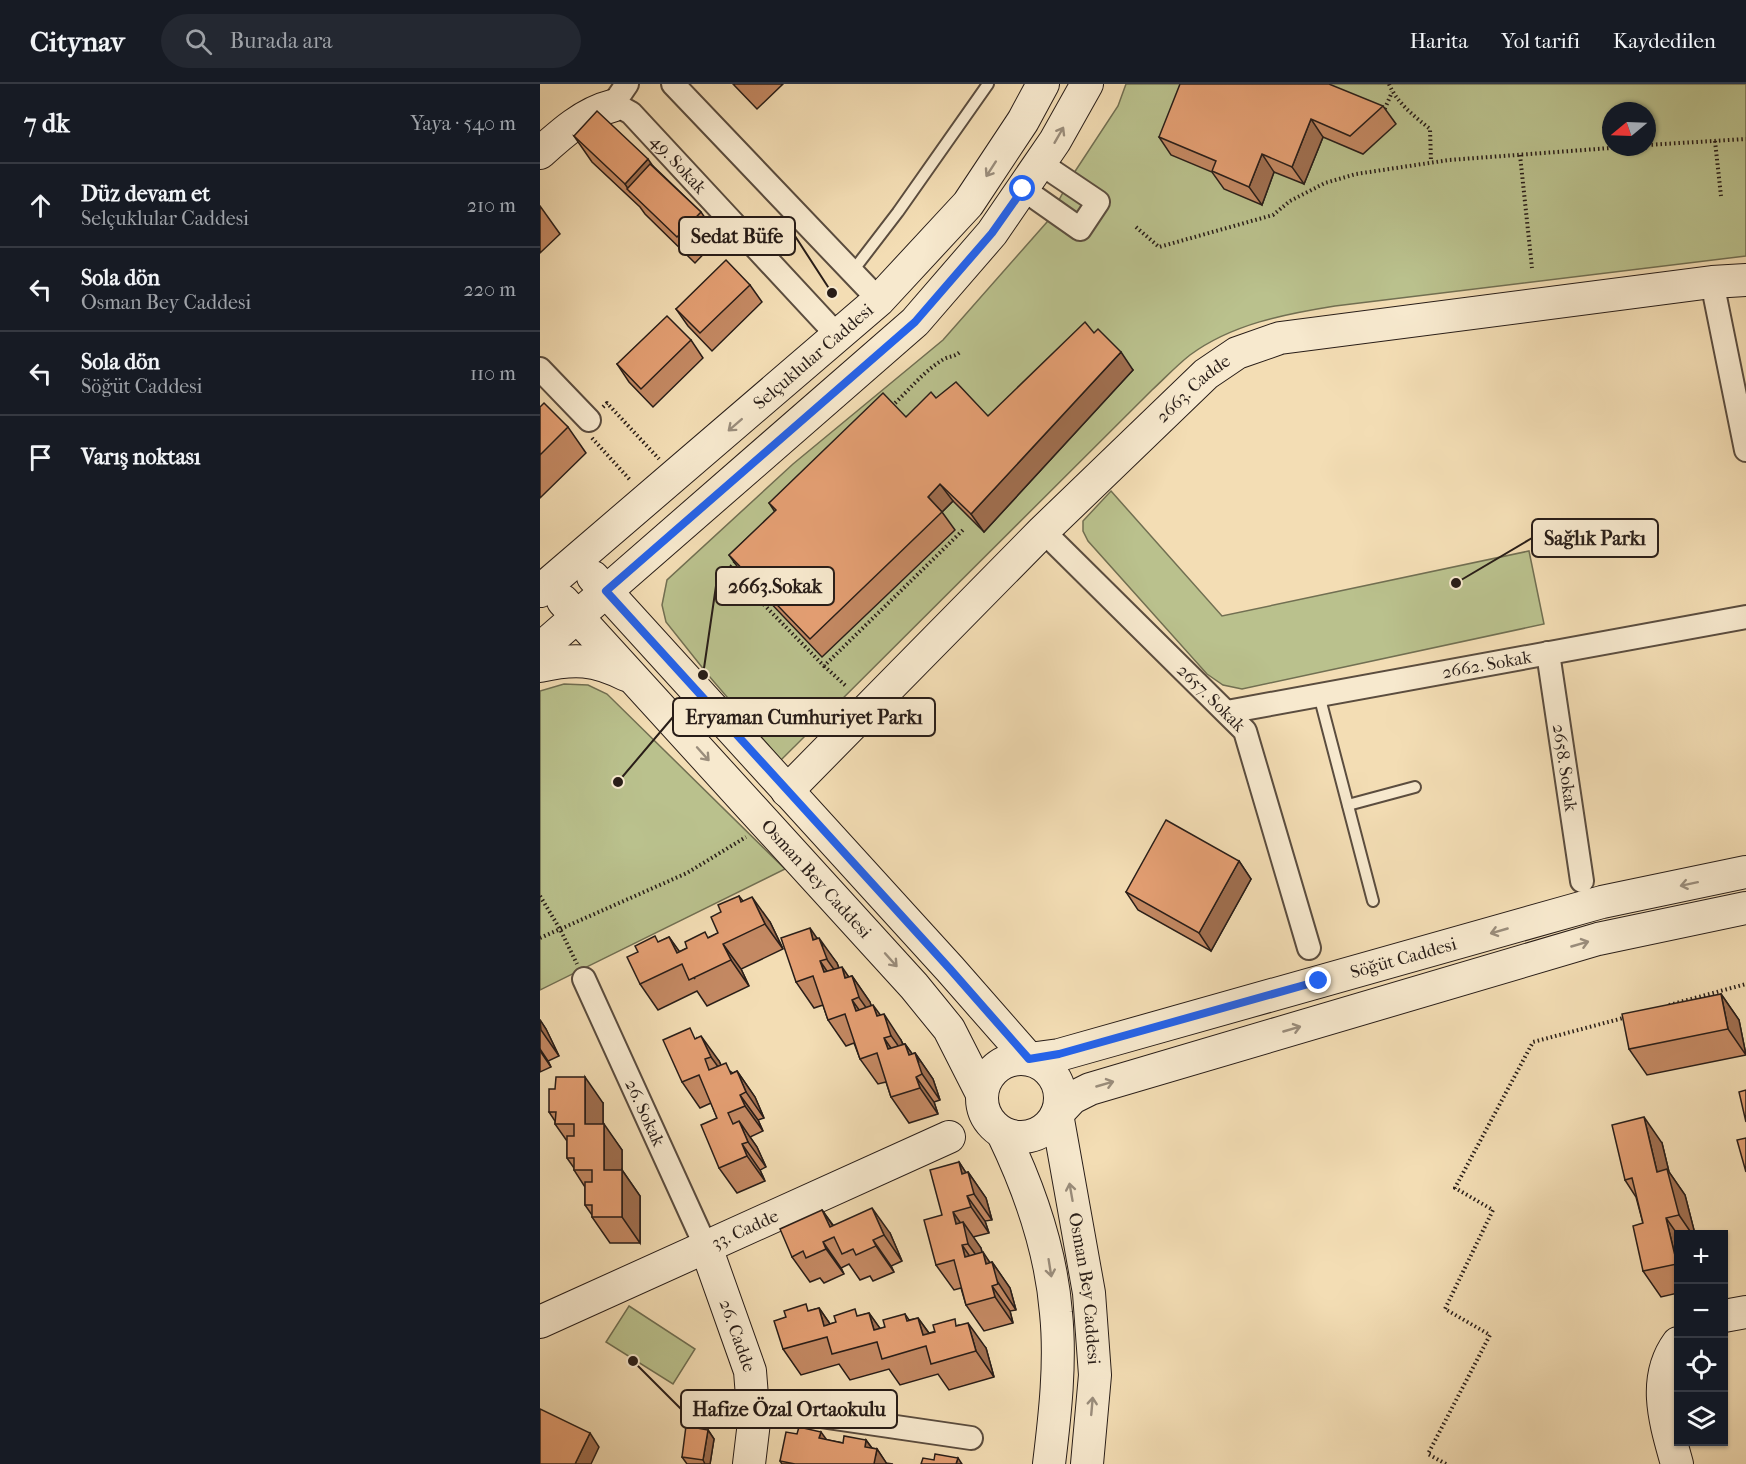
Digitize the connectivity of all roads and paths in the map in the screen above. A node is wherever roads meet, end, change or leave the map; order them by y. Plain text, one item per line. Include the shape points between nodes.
1 (673, 84) edge
2 (987, 84) edge
3 (1043, 84) edge
4 (1088, 84) edge
5 (1389, 84) edge
6 (1392, 91) junction
7 (619, 95) edge
8 (1382, 115) edge
9 (1746, 139) edge
10 (1715, 141) junction
11 (1656, 144) edge
12 (1602, 149) edge
13 (540, 153) edge
14 (1520, 155) junction
15 (1431, 162) junction
16 (1040, 163) junction
17 (1023, 189) junction
18 (1721, 195) dead end
19 (1137, 227) dead end
20 (1532, 268) dead end
21 (852, 272) junction
22 (1746, 280) edge
23 (1712, 282) junction
24 (879, 300) junction
25 (838, 336) junction
26 (961, 351) dead end
27 (864, 367) junction
28 (540, 369) edge
29 (886, 412) edge
30 (589, 420) junction
31 (1746, 450) edge
32 (675, 476) junction
33 (647, 500) junction
34 (963, 530) dead end
35 (1044, 531) junction
36 (745, 552) edge
37 (577, 560) junction
38 (544, 588) edge
39 (606, 591) junction
40 (578, 617) junction
41 (1746, 617) edge
42 (540, 649) edge
43 (1548, 653) junction
44 (540, 666) edge
45 (824, 666) junction
46 (635, 680) junction
47 (846, 686) dead end
48 (1319, 695) junction
49 (1227, 712) junction
50 (1415, 787) dead end
51 (787, 791) junction
52 (1348, 805) junction
53 (763, 821) junction
54 (1746, 872) edge
55 (1582, 880) dead end
56 (540, 896) edge
57 (1373, 901) dead end
58 (1746, 908) edge
59 (560, 929) junction
60 (540, 938) edge
61 (1309, 948) dead end
62 (584, 979) joint
63 (1746, 984) edge
64 (1668, 1005) edge
65 (1634, 1014) edge
66 (1029, 1059) junction
67 (981, 1092) junction
68 (1057, 1114) junction
69 (1003, 1134) junction
70 (949, 1137) junction
71 (706, 1247) junction
72 (1746, 1312) edge
73 (1728, 1315) edge
74 (540, 1322) edge
75 (1674, 1350) edge
76 (753, 1406) junction
77 (971, 1438) dead end
78 (749, 1464) edge
79 (1048, 1464) edge
80 (1087, 1464) edge
81 (1446, 1464) edge
82 (1677, 1464) edge

1 - 21 street
2 - 21 lane
3 -> 24 main road, Selçuklular Caddesi via 968,204
16 -> 4 main road
5 - 6 path
6 - 8 path
6 - 15 path via 1430,129
7 - 13 main road
7 - 25 street, 49. Sokak via 622,108 631,113
9 - 10 path
10 - 11 path
10 - 18 path
12 - 14 path
14 - 15 path
14 - 20 path
15 - 19 path via 1325,183 1290,201 1273,215 1159,247
16 - 17 main road
16 - 17 street via 1098,202 1080,229
17 - 27 main road via 992,233 915,322
21 - 24 street
22 - 23 main road, 2663. Cadde
23 - 31 street
23 - 35 main road, 2663. Cadde via 1280,338 1237,353 1206,374
24 - 25 main road, Selçuklular Caddesi
25 - 27 main road
25 -> 32 main road, Selçuklular Caddesi
26 - 29 path via 945,358
27 - 39 main road
28 - 30 street
30 - 32 path via 607,403
30 - 33 path via 582,427
32 - 33 main road, Selçuklular Caddesi
33 - 37 main road, Selçuklular Caddesi
34 - 45 path
35 - 49 street, 2657. Sokak
35 - 51 main road, 2663. Cadde
36 - 45 path via 729,569
37 - 38 main road, Selçuklular Caddesi
37 - 39 main road, Osman Bey Caddesi
38 - 40 main road, Osman Bey Caddesi
39 - 40 main road
39 - 51 main road, Osman Bey Caddesi
40 - 42 main road
40 - 46 main road, Osman Bey Caddesi
41 - 43 street, 2662. Sokak
43 - 48 street, 2662. Sokak
43 - 55 street, 2658. Sokak
44 - 46 main road, Osman Bey Caddesi via 590,661
45 - 47 path
46 -> 53 main road, Osman Bey Caddesi
48 - 49 street, 2662. Sokak
48 - 52 lane
49 - 61 street, 2657. Sokak via 1245,730
50 - 52 lane
51 - 66 main road, Osman Bey Caddesi
52 - 57 lane
53 - 59 path via 742,840 687,873
53 -> 67 main road, Osman Bey Caddesi via 949,1029
54 -> 66 main road, Söğüt Caddesi via 1602,902 1059,1054
56 - 59 path
68 -> 58 main road, Söğüt Caddesi via 1072,1098 1101,1085 1598,939
59 - 60 path
59 - 62 path
62 - 71 street, 26. Sokak
63 - 64 path
65 - 81 path via 1533,1042 1455,1188 1493,1210 1445,1309 1490,1335 1428,1454
66 - 67 main road via 998,1065
66 - 68 main road via 1049,1070 1056,1080 1060,1091
67 - 69 main road via 986,1116
67 - 70 main road
68 - 69 main road via 1050,1125 1034,1135 1015,1138
80 -> 68 main road, Osman Bey Caddesi via 1095,1375 1089,1293
69 - 70 main road, 33. Cadde
69 -> 79 main road, Osman Bey Caddesi via 1020,1168 1049,1260 1056,1314 1057,1374
70 - 71 main road, 33. Cadde
71 - 74 main road, 33. Cadde
71 - 76 main road, 26. Cadde via 750,1371
72 - 73 main road
75 - 82 main road via 1662,1386
76 - 77 street
76 - 78 main road, 26. Cadde

